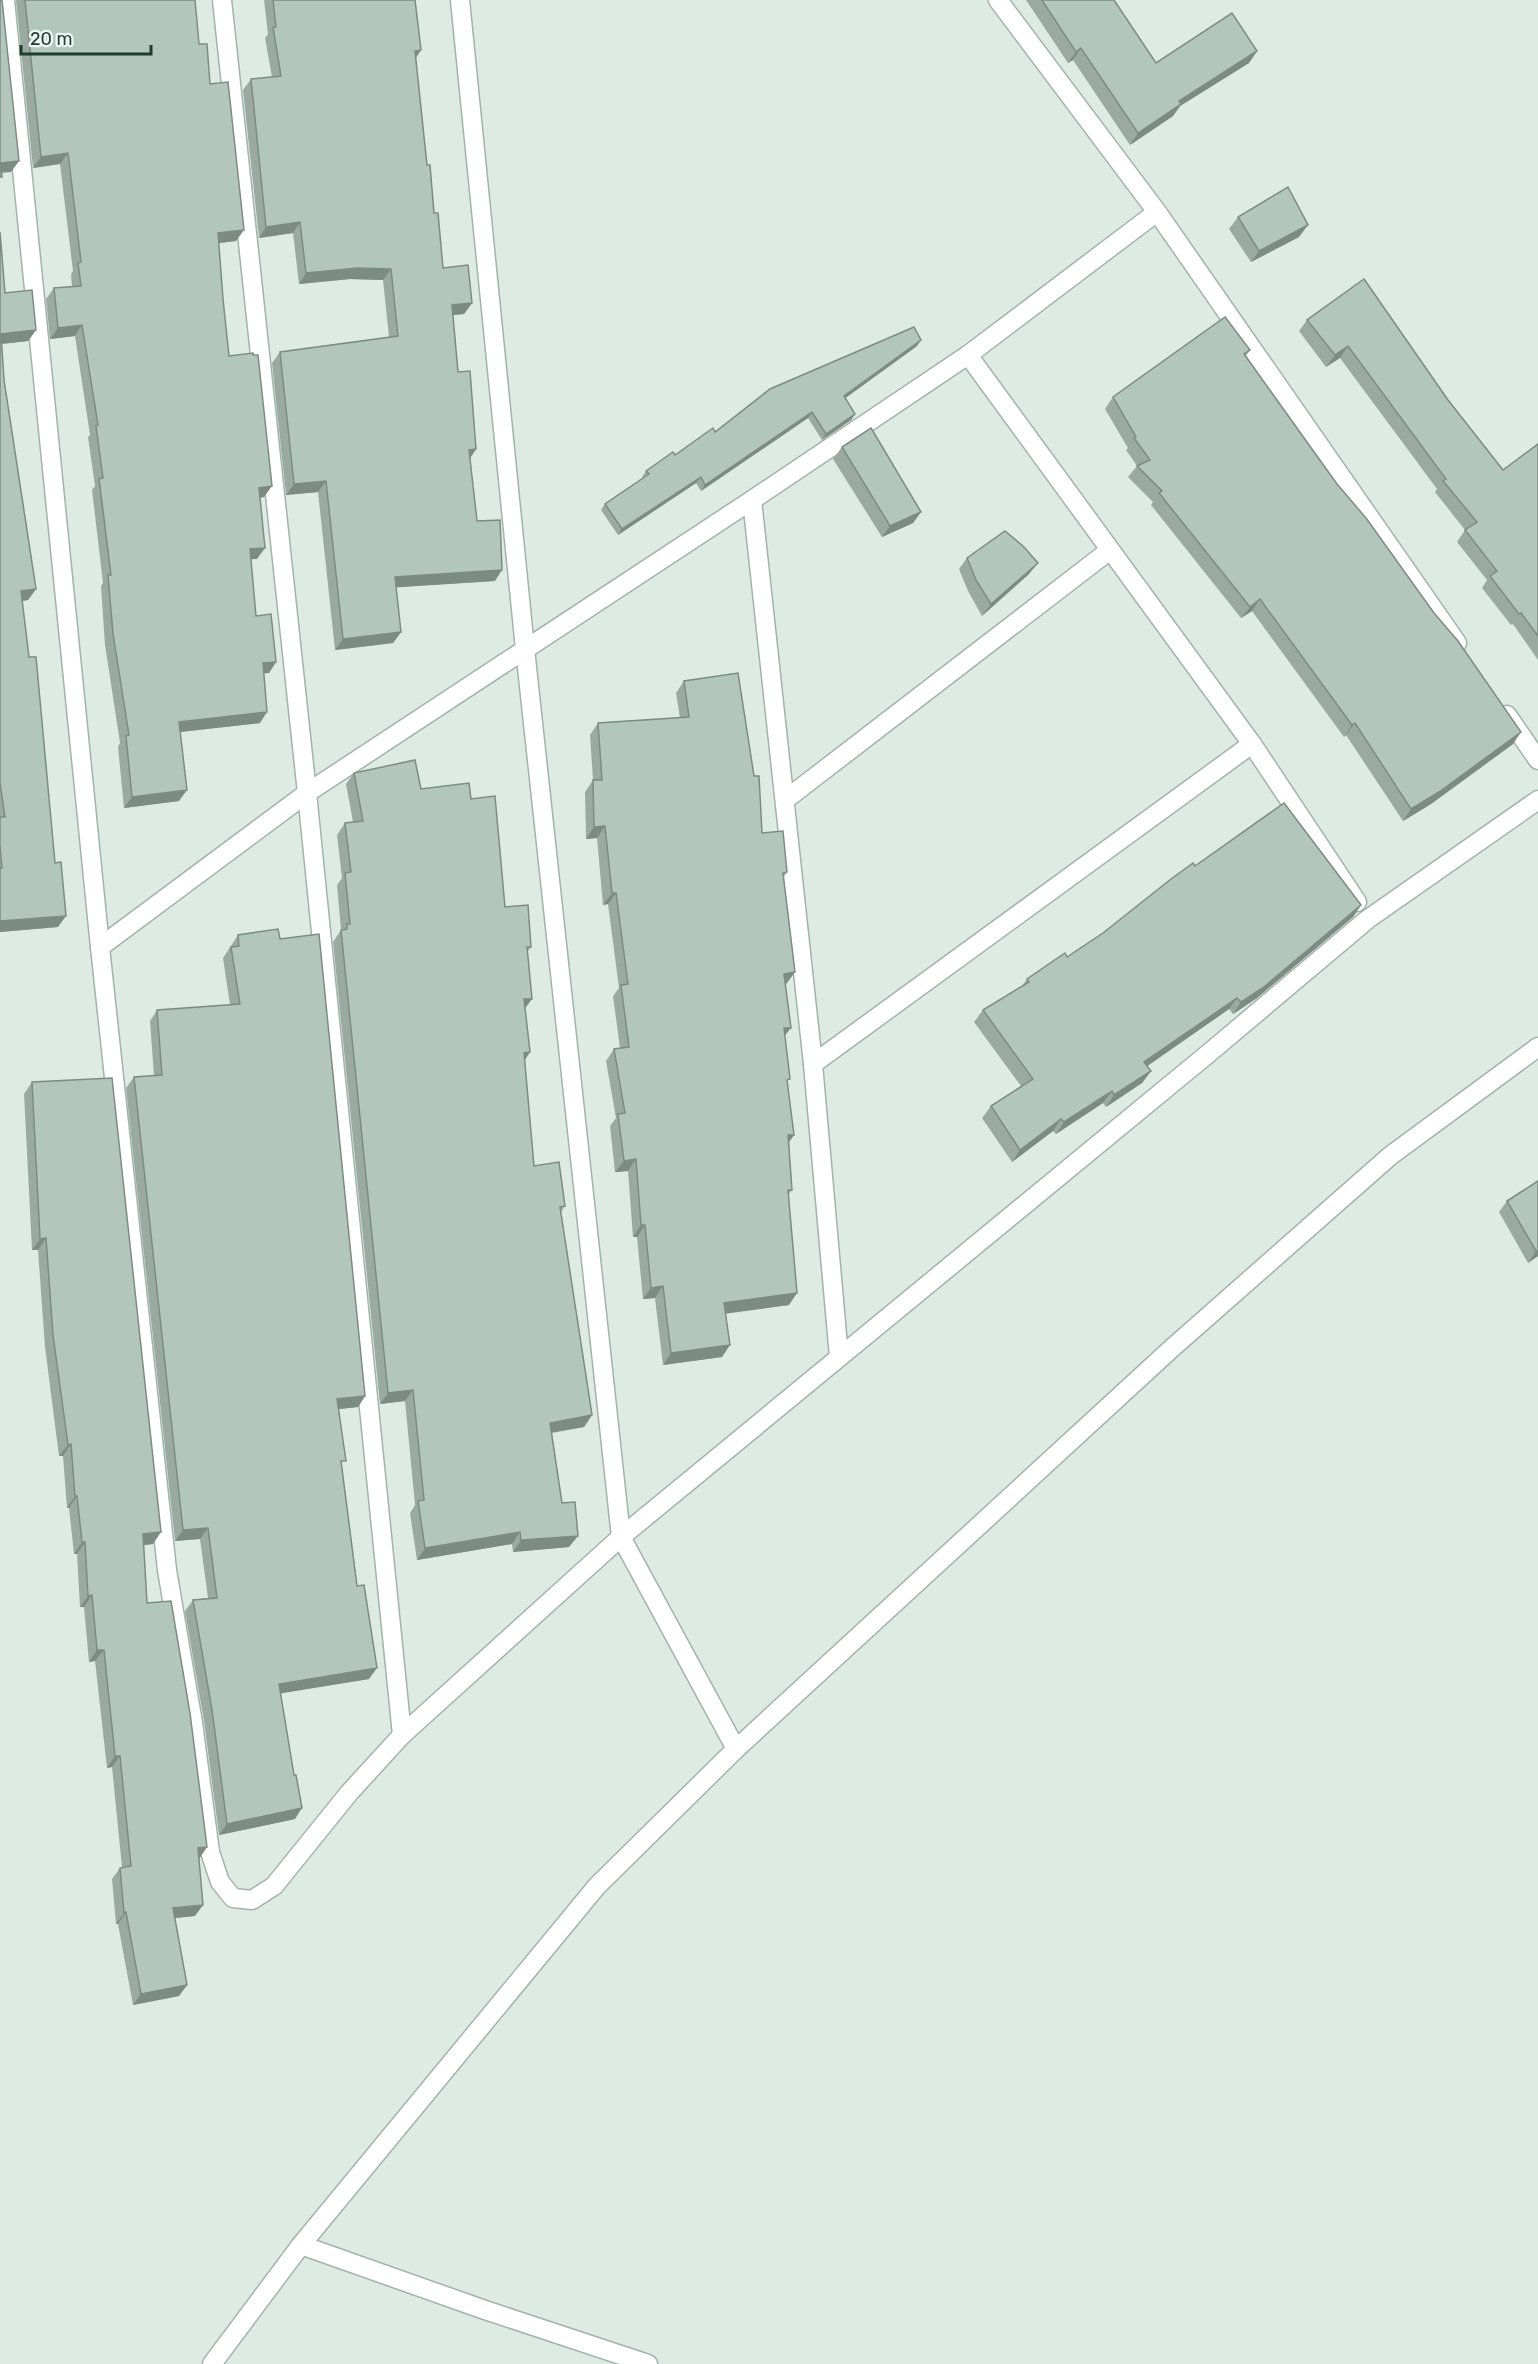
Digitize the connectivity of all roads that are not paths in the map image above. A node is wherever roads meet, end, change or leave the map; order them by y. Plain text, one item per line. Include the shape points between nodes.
1 (5, 0) edge
2 (222, 0) edge
3 (460, 0) edge
4 (998, 0) edge
5 (1157, 212) junction
6 (968, 355) junction
7 (752, 500) junction
8 (1110, 550) junction
9 (525, 649) junction
10 (1470, 662) edge
11 (1497, 701) edge
12 (1252, 744) junction
13 (1538, 760) edge
14 (307, 793) junction
15 (785, 800) junction
16 (1538, 800) edge
17 (1368, 919) junction
18 (100, 947) junction
19 (1538, 1047) edge
20 (813, 1064) junction
21 (839, 1357) junction
22 (621, 1537) junction
23 (402, 1735) junction
24 (736, 1749) junction
25 (301, 2245) junction
26 (212, 2364) edge
27 (648, 2364) edge

1 - 18 street
2 - 14 street
3 - 9 street
4 - 5 street
5 - 6 street
5 - 10 street
6 - 7 street
6 - 8 street
7 - 9 street
7 - 15 street
8 - 12 street
8 - 15 street
9 - 14 street
9 - 22 street
11 - 13 street
12 - 17 street
12 - 20 street
14 - 18 street
14 - 23 street
15 - 20 street
16 - 17 street
17 - 21 street
18 - 23 street via 167,1570 210,1852 220,1882 233,1898 252,1900 274,1886
19 - 24 street via 1390,1156 1171,1349
20 - 21 street
21 - 22 street
22 - 23 street
22 - 24 street
24 - 25 street via 597,1886
25 - 26 street
25 - 27 street

